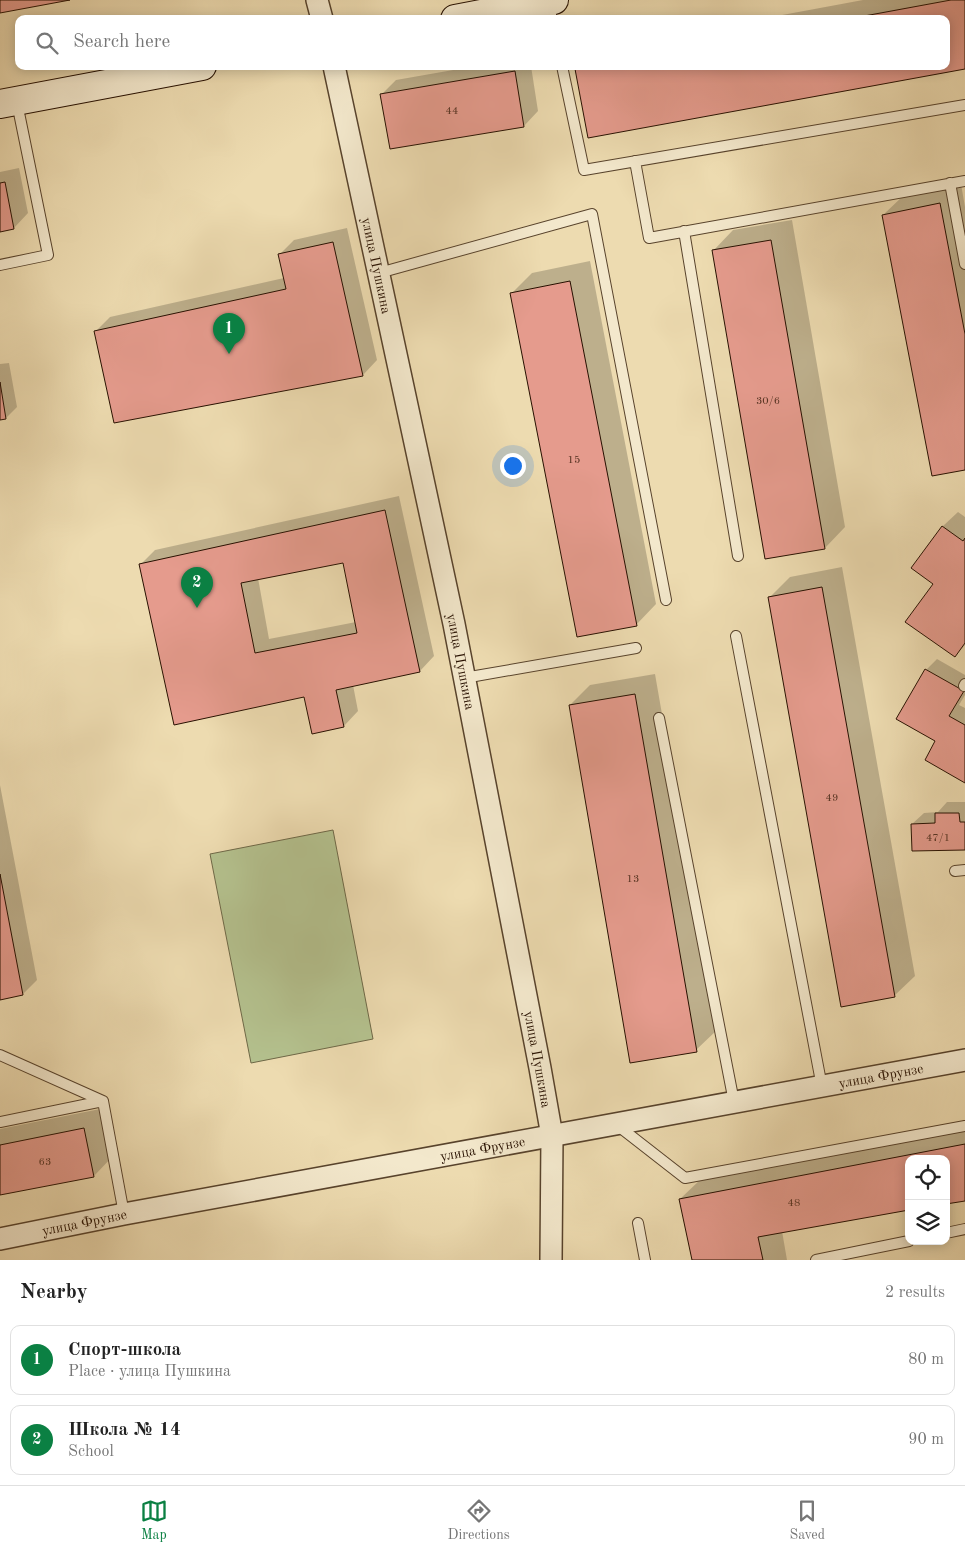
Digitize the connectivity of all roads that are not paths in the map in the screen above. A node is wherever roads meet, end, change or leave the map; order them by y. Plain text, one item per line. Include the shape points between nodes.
1 (317, 0) edge
2 (551, 7) edge
3 (321, 15) edge
4 (486, 15) edge
5 (181, 70) edge
6 (335, 70) edge
7 (563, 70) edge
8 (8, 103) edge
9 (965, 105) edge
10 (635, 162) junction
11 (965, 181) edge
12 (950, 183) junction
13 (684, 231) junction
14 (0, 264) edge
15 (965, 264) edge
16 (379, 273) junction
17 (738, 556) dead end
18 (666, 600) dead end
19 (736, 636) dead end
20 (636, 648) dead end
21 (464, 678) junction
22 (659, 718) dead end
23 (0, 1055) edge
24 (965, 1060) edge
25 (822, 1087) junction
26 (103, 1101) junction
27 (734, 1102) junction
28 (0, 1122) edge
29 (616, 1124) junction
30 (965, 1126) edge
31 (552, 1136) junction
32 (124, 1214) junction
33 (638, 1223) dead end
34 (965, 1229) edge
35 (950, 1232) edge
36 (0, 1239) edge
37 (905, 1242) edge
38 (551, 1260) edge
39 (646, 1260) edge
40 (816, 1260) edge

1 - 3 street
2 - 4 main road
5 - 8 main road
6 - 16 street, улица Пушкина
7 - 10 lane via 584,170
8 - 14 lane via 48,255
9 - 10 lane
10 - 13 lane via 649,238
11 - 12 lane
12 - 13 lane
12 - 15 lane
13 - 17 lane
16 - 18 lane via 592,214
16 - 21 street, улица Пушкина
19 - 25 lane
20 - 21 lane
21 - 31 street, улица Пушкина
22 - 27 lane
23 - 26 lane
24 - 25 street, улица Фрунзе
25 - 27 street, улица Фрунзе
26 - 28 lane
26 - 32 lane
27 - 29 street, улица Фрунзе
29 - 30 lane via 685,1178
29 - 31 street, улица Фрунзе
31 - 32 street, улица Фрунзе
31 - 38 street, улица Пушкина
32 - 36 street, улица Фрунзе
33 - 39 lane
34 - 35 lane
37 - 40 lane

